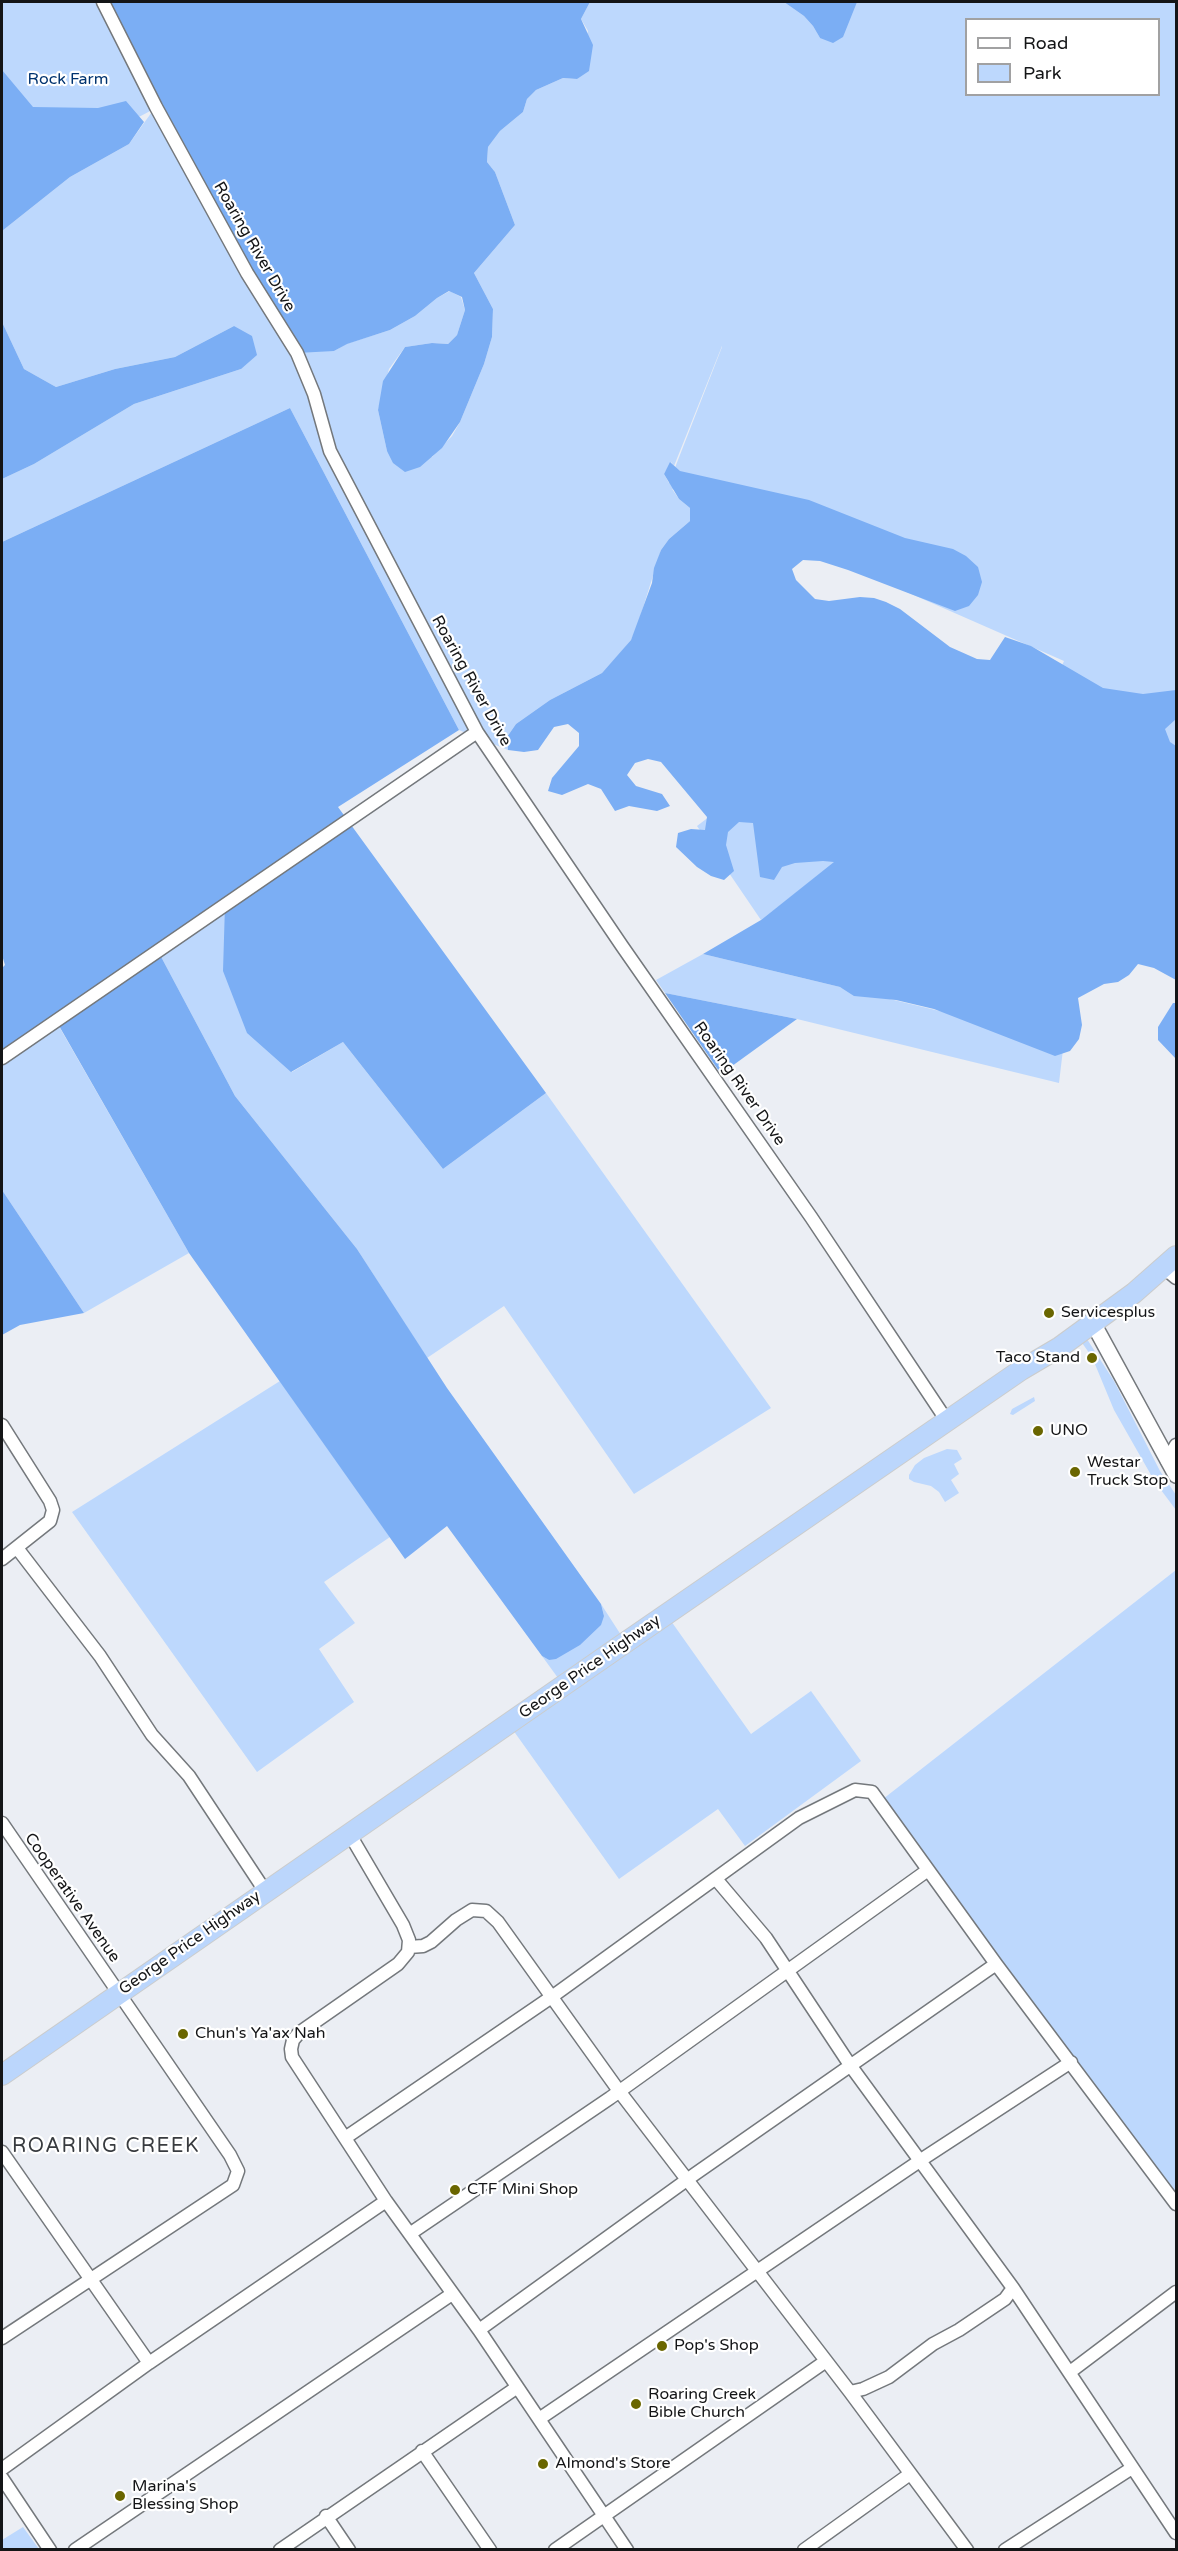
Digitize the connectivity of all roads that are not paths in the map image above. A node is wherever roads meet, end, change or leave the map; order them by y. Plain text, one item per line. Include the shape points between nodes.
1 (103, 2) edge
2 (477, 732) junction
3 (2, 1058) edge
4 (1172, 1268) edge
5 (1093, 1323) junction
6 (947, 1421) junction
7 (2, 1425) edge
8 (1176, 1445) edge
9 (1167, 1461) junction
10 (1176, 1475) edge
11 (17, 1548) junction
12 (2, 1559) edge
13 (2, 1823) edge
14 (349, 1833) junction
15 (928, 1870) junction
16 (716, 1879) junction
17 (265, 1891) junction
18 (409, 1947) junction
19 (996, 1964) junction
20 (787, 1970) junction
21 (118, 1993) junction
22 (553, 1996) junction
23 (1071, 2062) junction
24 (850, 2065) junction
25 (2, 2075) edge
26 (619, 2091) junction
27 (345, 2138) junction
28 (2, 2152) edge
29 (919, 2162) junction
30 (688, 2179) junction
31 (386, 2201) junction
32 (1176, 2204) edge
33 (411, 2234) junction
34 (757, 2272) junction
35 (91, 2278) junction
36 (1013, 2288) junction
37 (1176, 2292) edge
38 (453, 2294) junction
39 (479, 2330) junction
40 (2, 2338) edge
41 (826, 2361) junction
42 (149, 2363) junction
43 (1070, 2372) junction
44 (516, 2388) junction
45 (850, 2392) junction
46 (539, 2420) junction
47 (422, 2451) junction
48 (1132, 2468) junction
49 (2, 2469) edge
50 (910, 2474) junction
51 (2, 2478) edge
52 (326, 2516) junction
53 (604, 2516) junction
54 (1176, 2533) edge
55 (50, 2550) edge
56 (75, 2550) edge
57 (280, 2550) edge
58 (349, 2550) edge
59 (490, 2550) edge
60 (555, 2550) edge
61 (627, 2550) edge
62 (804, 2550) edge
63 (967, 2550) edge
64 (1005, 2550) edge

1 - 2 street, Roaring River Drive via 156,108 297,353 314,394 330,451
2 - 3 street
2 - 6 street, Roaring River Drive
4 - 5 highway, George Price Highway
5 - 6 highway, George Price Highway
5 - 9 street
6 - 14 highway, George Price Highway
7 - 11 street via 53,1510 50,1521
8 - 9 street
9 - 10 street
11 - 12 street
11 - 17 street via 100,1656 152,1735 189,1776
13 - 21 street, Cooperative Avenue
14 - 17 highway, George Price Highway
14 - 18 street via 403,1925
15 - 16 street via 872,1792 855,1790 799,1818
15 - 19 street
15 - 20 street
16 - 20 street via 766,1938
16 - 22 street
17 - 21 highway, George Price Highway
18 - 22 street via 431,1942 465,1913 486,1911
18 - 27 street via 398,1964 293,2040 291,2049 297,2067
19 - 23 street
19 - 24 street
20 - 24 street
20 - 26 street
21 - 25 highway, George Price Highway
21 - 35 street, Cooperative Avenue via 238,2171 234,2184
22 - 26 street
22 - 27 street
23 - 29 street
23 - 32 street
24 - 29 street
24 - 30 street
26 - 30 street
26 - 33 street
27 - 31 street
28 - 35 street
29 - 34 street
29 - 36 street
30 - 34 street
30 - 39 street
31 - 33 street
31 - 42 street
33 - 38 street
34 - 41 street
34 - 46 street
35 - 40 street
35 - 42 street
36 - 43 street
36 - 45 street via 1005,2299 889,2377
37 - 43 street
38 - 39 street
38 - 56 street
39 - 44 street
41 - 45 street
41 - 53 street
42 - 49 street
43 - 48 street
44 - 46 street
44 - 47 street
45 - 50 street
46 - 53 street
47 - 52 street
47 - 59 street
48 - 54 street
48 - 64 street
50 - 62 street
50 - 63 street
51 - 55 street
52 - 57 street
52 - 58 street
53 - 60 street
53 - 61 street

